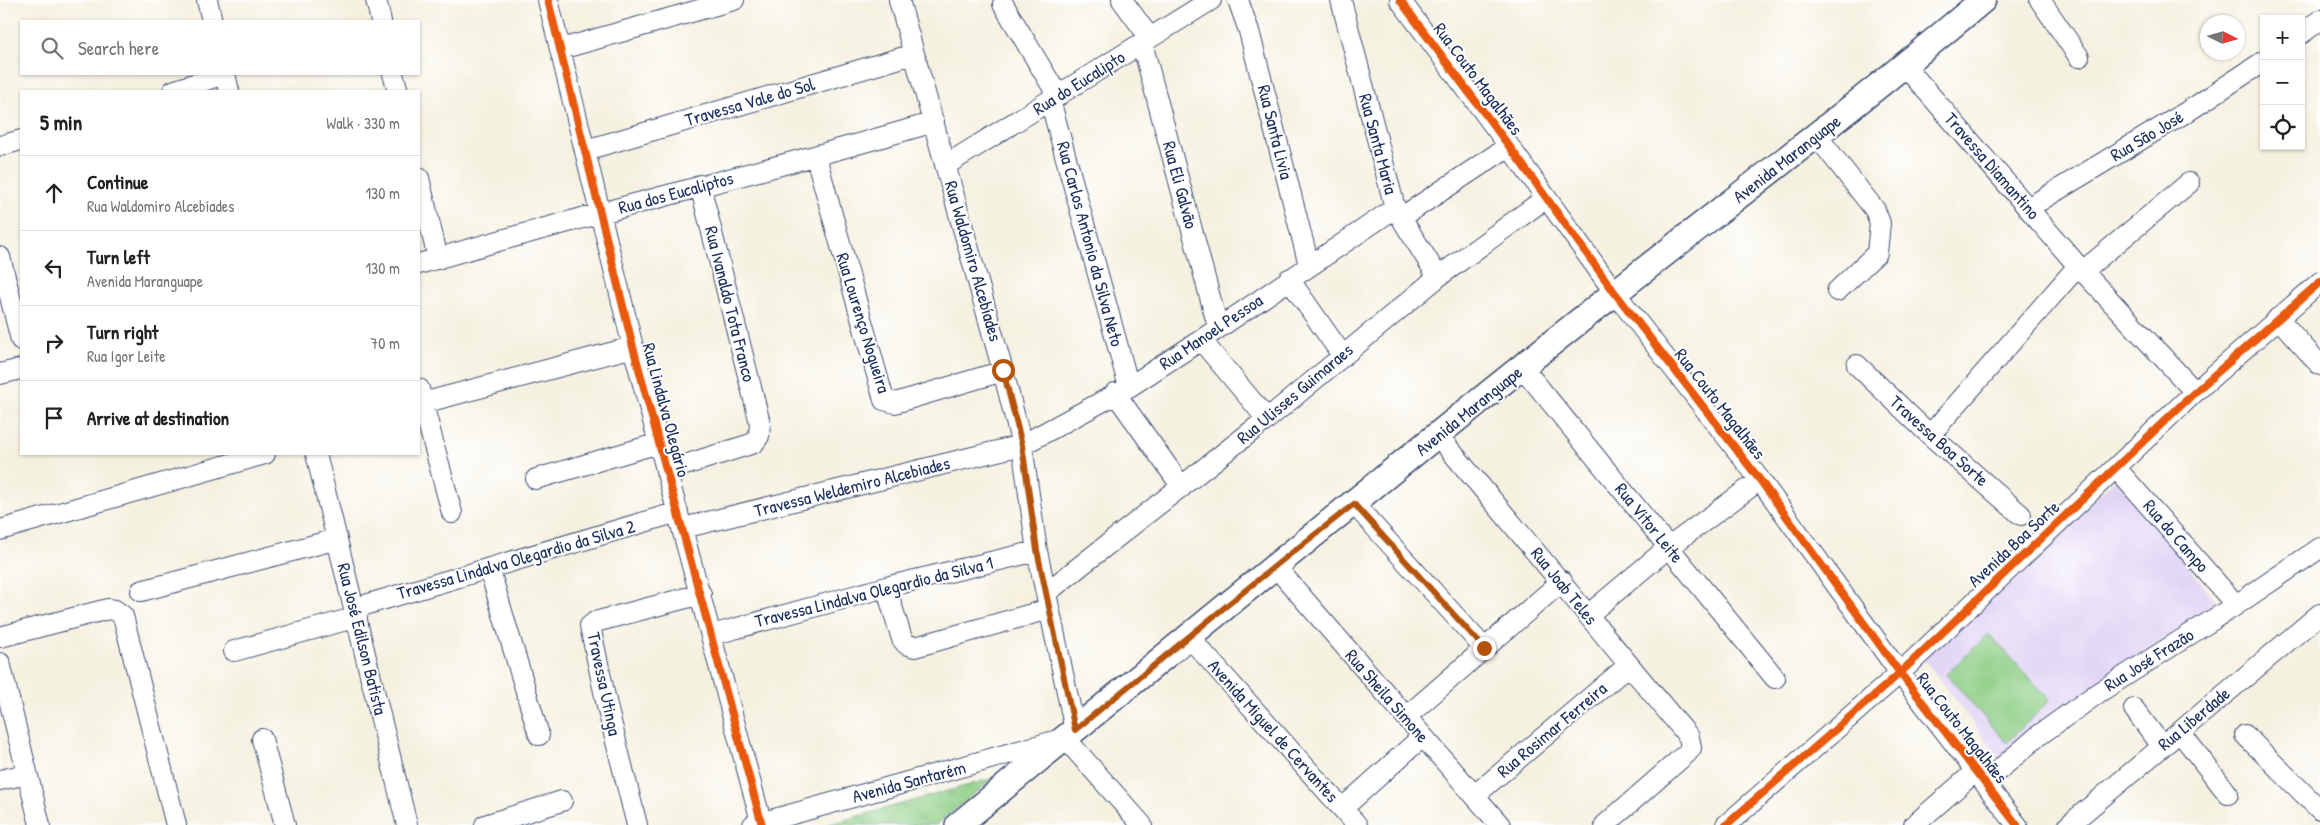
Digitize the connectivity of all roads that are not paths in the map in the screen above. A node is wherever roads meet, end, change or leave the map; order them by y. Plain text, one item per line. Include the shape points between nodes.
1 (207, 0) edge
2 (376, 0) edge
3 (548, 0) edge
4 (734, 0) edge
5 (899, 0) edge
6 (1122, 0) edge
7 (1211, 0) edge
8 (1238, 0) edge
9 (1340, 0) edge
10 (1400, 0) edge
11 (1983, 0) edge
12 (2040, 0) edge
13 (1003, 4) dead end
14 (212, 20) edge
15 (381, 20) edge
16 (2320, 20) edge
17 (2305, 31) edge
18 (1146, 41) junction
19 (561, 49) junction
20 (914, 54) junction
21 (2079, 57) dead end
22 (2260, 64) edge
23 (1905, 66) junction
24 (221, 75) edge
25 (224, 75) edge
26 (394, 75) edge
27 (176, 90) edge
28 (229, 90) edge
29 (398, 90) edge
30 (1054, 98) junction
31 (934, 122) junction
32 (1817, 136) junction
33 (20, 140) edge
34 (0, 146) edge
35 (1509, 146) junction
36 (586, 150) junction
37 (816, 157) junction
38 (946, 165) junction
39 (420, 182) edge
40 (2189, 183) dead end
41 (700, 186) junction
42 (1546, 198) junction
43 (2028, 208) junction
44 (1398, 213) junction
45 (599, 214) junction
46 (0, 257) edge
47 (438, 258) junction
48 (420, 264) edge
49 (1309, 265) junction
50 (2081, 268) junction
51 (1438, 277) junction
52 (1289, 279) junction
53 (2320, 282) edge
54 (1837, 291) dead end
55 (1615, 293) junction
56 (2278, 318) junction
57 (1218, 327) junction
58 (20, 336) edge
59 (1201, 340) junction
60 (633, 347) junction
61 (1342, 355) junction
62 (1857, 365) dead end
63 (2320, 365) edge
64 (1522, 368) junction
65 (20, 369) edge
66 (1003, 370) junction
67 (0, 374) edge
68 (1122, 390) junction
69 (2195, 392) junction
70 (420, 399) edge
71 (1267, 419) junction
72 (1930, 435) junction
73 (1438, 436) junction
74 (659, 443) junction
75 (1022, 445) junction
76 (262, 455) edge
77 (316, 455) edge
78 (2116, 468) junction
79 (666, 471) junction
80 (536, 479) dead end
81 (1760, 480) junction
82 (1182, 487) junction
83 (1354, 504) junction
84 (452, 513) dead end
85 (2021, 515) dead end
86 (680, 520) junction
87 (0, 530) edge
88 (337, 539) junction
89 (1669, 547) junction
90 (2320, 548) edge
91 (1037, 550) junction
92 (1275, 566) junction
93 (489, 568) junction
94 (1562, 581) junction
95 (886, 587) junction
96 (141, 590) dead end
97 (701, 594) junction
98 (1048, 601) junction
99 (2236, 605) junction
100 (356, 612) junction
101 (2320, 614) edge
102 (1588, 615) junction
103 (712, 634) junction
104 (1189, 637) junction
105 (0, 638) edge
106 (1484, 648) junction
107 (234, 651) dead end
108 (0, 663) edge
109 (1629, 665) junction
110 (1900, 673) junction
111 (1775, 678) dead end
112 (2134, 709) dead end
113 (1406, 717) junction
114 (2180, 732) junction
115 (1070, 734) junction
116 (539, 735) dead end
117 (2245, 735) dead end
118 (1422, 737) junction
119 (262, 740) dead end
120 (2162, 746) junction
121 (27, 774) junction
122 (1980, 777) junction
123 (0, 780) edge
124 (2228, 794) dead end
125 (1475, 795) junction
126 (562, 801) dead end
127 (1343, 808) junction
128 (2320, 810) edge
129 (759, 824) edge
130 (40, 825) edge
131 (176, 825) edge
132 (285, 825) edge
133 (407, 825) edge
134 (485, 825) edge
135 (637, 825) edge
136 (958, 825) edge
137 (1142, 825) edge
138 (1357, 825) edge
139 (1500, 825) edge
140 (1605, 825) edge
141 (1726, 825) edge
142 (1914, 825) edge
143 (2017, 825) edge
144 (2069, 825) edge

1 - 14 street
2 - 15 street
3 - 19 street, Rua Lindalva Olegário
4 - 19 street
5 - 20 street, Rua Waldomiro Alcebíades
6 - 18 street, Rua Eli Galvão
7 - 18 street, Rua do Eucalipto
8 - 49 street, Rua Santa Livia via 1249,31
9 - 44 street, Rua Santa Maria
10 - 35 street, Rua Couto Magalhães
11 - 23 main road, Avenida Maranguape
12 - 21 street
13 - 30 street, Rua Carlos Antonio da Silva Neto
16 - 17 street
18 - 30 street, Rua do Eucalipto
18 - 57 street, Rua Eli Galvão
19 - 36 street, Rua Lindalva Olegário
20 - 31 street, Rua Waldomiro Alcebíades
20 - 36 street, Travessa Vale do Sol
22 - 43 street, Rua São José
23 - 32 main road, Avenida Maranguape
23 - 43 street, Travessa Diamantino
24 - 27 street
25 - 28 street
26 - 29 street
30 - 38 street, Rua do Eucalipto
30 - 68 street, Rua Carlos Antonio da Silva Neto
31 - 37 street, Rua dos Eucaliptos
31 - 38 street, Rua Waldomiro Alcebíades
32 - 54 street via 1875,210 1880,223 1877,253
32 - 55 main road, Avenida Maranguape
33 - 34 street
35 - 42 street, Rua Couto Magalhães
35 - 44 street, Rua Manoel Pessoa
36 - 45 street, Rua Lindalva Olegário
37 - 41 street, Rua dos Eucaliptos
37 - 66 street, Rua Lourenço Nogueira via 884,400 895,403
38 - 66 street, Rua Waldomiro Alcebíades
39 - 47 street
40 - 50 street
41 - 45 street, Rua dos Eucaliptos
41 - 79 street, Rua Ivanaldo Tota Franco via 760,423 759,436 754,442
42 - 51 street, Rua Ulisses Guimaraes
42 - 55 street, Rua Couto Magalhães
43 - 50 street, Travessa Diamantino
44 - 49 street, Rua Manoel Pessoa
44 - 51 street, Rua Santa Maria
45 - 47 street, Rua dos Eucaliptos
45 - 60 street, Rua Lindalva Olegário
46 - 58 street
47 - 48 street, Rua dos Eucaliptos
49 - 52 street, Rua Manoel Pessoa
50 - 69 street, Travessa Diamantino
50 - 72 street
51 - 61 street, Rua Ulisses Guimaraes
52 - 57 street, Rua Manoel Pessoa
52 - 61 street
53 - 56 street, Avenida Boa Sorte
55 - 64 main road, Avenida Maranguape
55 - 81 street, Rua Couto Magalhães
56 - 63 street
56 - 69 street, Avenida Boa Sorte
57 - 59 street, Rua Manoel Pessoa
59 - 68 street, Rua Manoel Pessoa
59 - 71 street
60 - 70 street
60 - 74 street, Rua Lindalva Olegário
61 - 71 street, Rua Ulisses Guimaraes
62 - 72 street, Travessa Boa Sorte
64 - 73 main road, Avenida Maranguape
64 - 89 street, Rua Vitor Leite
65 - 67 street
66 - 75 street, Rua Waldomiro Alcebíades
68 - 75 street, Rua Manoel Pessoa
68 - 82 street
69 - 78 street, Avenida Boa Sorte
70 - 84 street
71 - 82 street, Rua Ulisses Guimaraes
72 - 85 street, Travessa Boa Sorte
73 - 83 main road, Avenida Maranguape
73 - 94 street, Rua Joab Teles
74 - 79 street, Rua Lindalva Olegário
74 - 80 street
75 - 86 street, Travessa Weldemiro Alcebiades
75 - 91 street, Rua Waldomiro Alcebíades
76 - 87 street
77 - 88 street, Rua José Edilson Batista
78 - 99 street, Rua do Campo
78 - 110 street, Avenida Boa Sorte
79 - 86 street, Rua Lindalva Olegário
81 - 89 street
81 - 110 street, Rua Couto Magalhães
82 - 98 street, Rua Ulisses Guimaraes
83 - 92 main road, Avenida Maranguape
83 - 106 street
86 - 93 street, Travessa Lindalva Olegardio da Silva 2
86 - 97 street, Rua Lindalva Olegário
88 - 96 street
88 - 100 street, Rua José Edilson Batista
89 - 102 street
89 - 111 street, Rua Vitor Leite
90 - 99 street, Rua José Frazão
91 - 95 street, Travessa Lindalva Olegardio da Silva 1
91 - 98 street, Rua Waldomiro Alcebíades
92 - 104 main road, Avenida Maranguape
92 - 113 street, Rua Sheila Simone
93 - 100 street, Travessa Lindalva Olegardio da Silva 2
93 - 116 street
94 - 102 street, Rua Joab Teles
94 - 106 street
95 - 98 street via 902,639 915,647
95 - 103 street, Travessa Lindalva Olegardio da Silva 1
97 - 103 street, Rua Lindalva Olegário
97 - 135 street, Travessa Utinga via 590,626
98 - 115 street, Rua Waldomiro Alcebíades
99 - 122 street, Rua José Frazão via 2098,693
100 - 107 street, Travessa Lindalva Olegardio da Silva 2
100 - 133 street, Rua José Edilson Batista
101 - 114 street, Rua Liberdade
102 - 109 street, Rua Joab Teles
103 - 129 street, Rua Lindalva Olegário
104 - 115 main road, Avenida Maranguape
104 - 127 street, Avenida Miguel de Cervantes
105 - 131 street via 108,610 120,612 138,668
106 - 113 street
108 - 121 street
109 - 125 street, Rua Rosimar Ferreira
109 - 140 street, Rua Joab Teles via 1689,737 1691,748
110 - 122 street, Rua Couto Magalhães
110 - 141 street, Avenida Boa Sorte
112 - 120 street
113 - 118 street, Rua Sheila Simone
114 - 120 street, Rua Liberdade
114 - 124 street
115 - 129 street, Avenida Santarém
115 - 136 main road, Avenida Maranguape
115 - 137 street
117 - 128 street
118 - 125 street, Rua Sheila Simone
118 - 127 street
119 - 132 street
120 - 144 street, Rua Liberdade
121 - 123 street
121 - 130 street
122 - 142 street, Rua José Frazão
122 - 143 street, Rua Couto Magalhães
125 - 139 street, Rua Sheila Simone
126 - 134 street
127 - 138 street, Avenida Miguel de Cervantes

